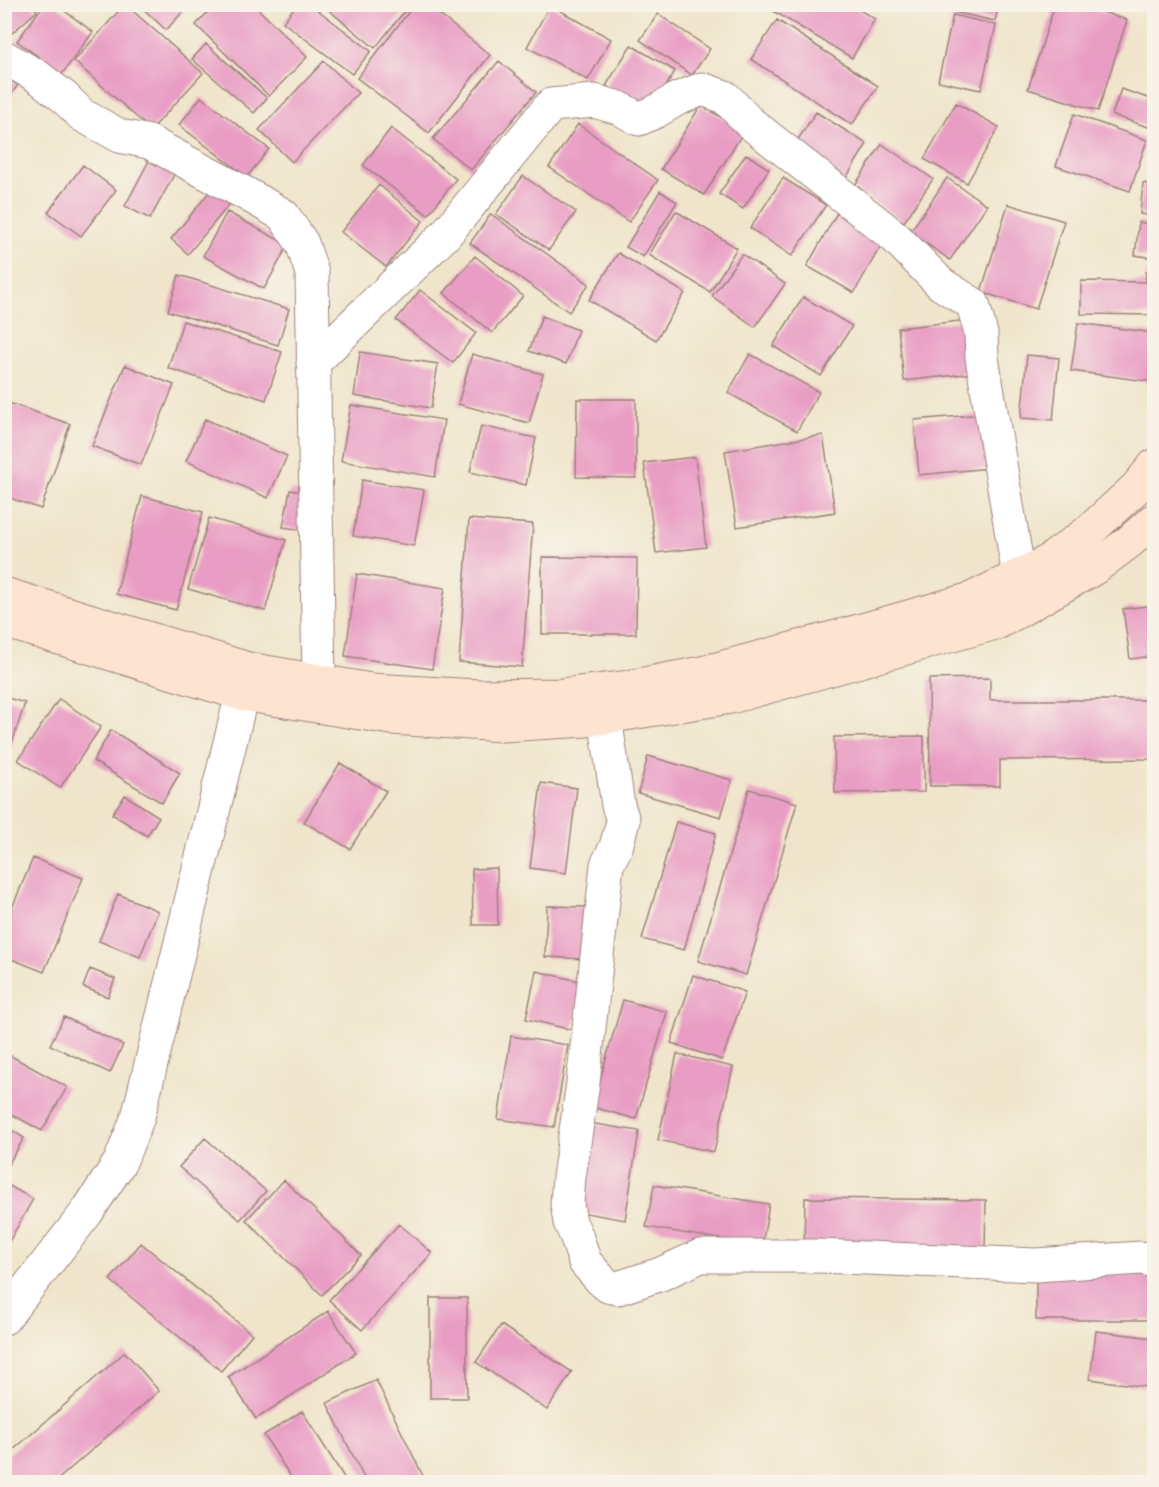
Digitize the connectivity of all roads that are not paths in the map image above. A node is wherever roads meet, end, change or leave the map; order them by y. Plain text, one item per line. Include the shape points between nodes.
1 (4, 57) edge
2 (313, 363) junction
3 (1155, 466) edge
4 (1155, 520) edge
5 (1019, 576) junction
6 (4, 594) edge
7 (4, 621) edge
8 (320, 681) junction
9 (242, 694) junction
10 (605, 717) junction
11 (1155, 1261) edge
12 (4, 1318) edge

1 - 2 street via 38,76 82,115 120,136 149,142 282,215 302,243 312,273
2 - 5 street via 445,235 551,105 594,100 639,119 702,89 725,97 749,122 896,237 941,284 973,304
2 - 8 street
3 - 5 main road via 1088,532 1047,562
4 - 10 main road via 1093,568 999,622 731,697
5 - 8 main road via 971,599 870,628 702,673 623,688 562,695 478,696 371,690
6 - 8 main road via 248,669
7 - 9 main road
9 - 10 main road via 390,718 502,724
9 - 12 street via 138,1117 120,1162 87,1212
10 - 11 street via 623,821 607,865 567,1204 585,1262 601,1280 618,1288 700,1256 818,1256 1036,1265 1142,1258

